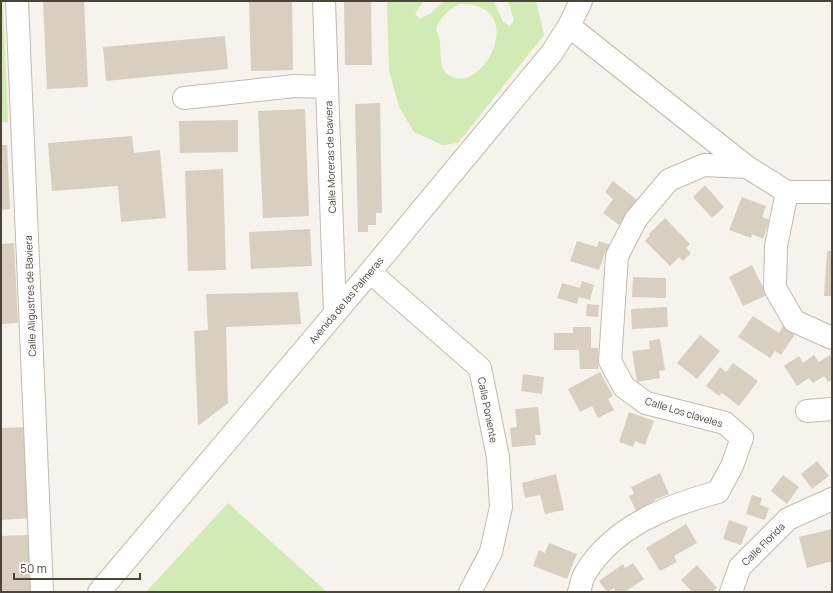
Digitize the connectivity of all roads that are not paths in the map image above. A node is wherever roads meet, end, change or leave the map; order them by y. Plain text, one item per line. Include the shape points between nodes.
1 (17, 1) edge
2 (324, 1) edge
3 (581, 1) edge
4 (569, 26) junction
5 (327, 87) junction
6 (184, 98) dead end
7 (747, 166) junction
8 (787, 192) junction
9 (832, 192) edge
10 (370, 272) junction
11 (335, 313) junction
12 (832, 338) edge
13 (832, 409) edge
14 (807, 411) dead end
15 (832, 499) edge
16 (42, 592) edge
17 (99, 592) edge
18 (470, 592) edge
19 (579, 592) edge
20 (732, 592) edge

1 - 16 street, Calle Aligustres de Baviera
2 - 5 street, Calle Moreras de baviera
3 - 4 street, Avenida de las Palmeras
4 - 7 street
4 - 10 street, Avenida de las Palmeras via 551,54
5 - 6 street via 295,86
5 - 11 street, Calle Moreras de baviera
7 - 8 street
7 - 19 street, Calle Los claveles via 704,165 669,180 636,219 617,256 610,361 624,387 646,403 725,423 742,438 732,466 718,492 687,500 645,519 611,541 585,572
8 - 9 street
8 - 12 street via 776,246 775,288 794,321
10 - 11 street, Avenida de las Palmeras
10 - 18 street, Calle Poniente via 480,368 498,457 500,507 491,552
11 - 17 street, Avenida de las Palmeras
13 - 14 street
15 - 20 street, Calle Florida via 788,519 740,567

